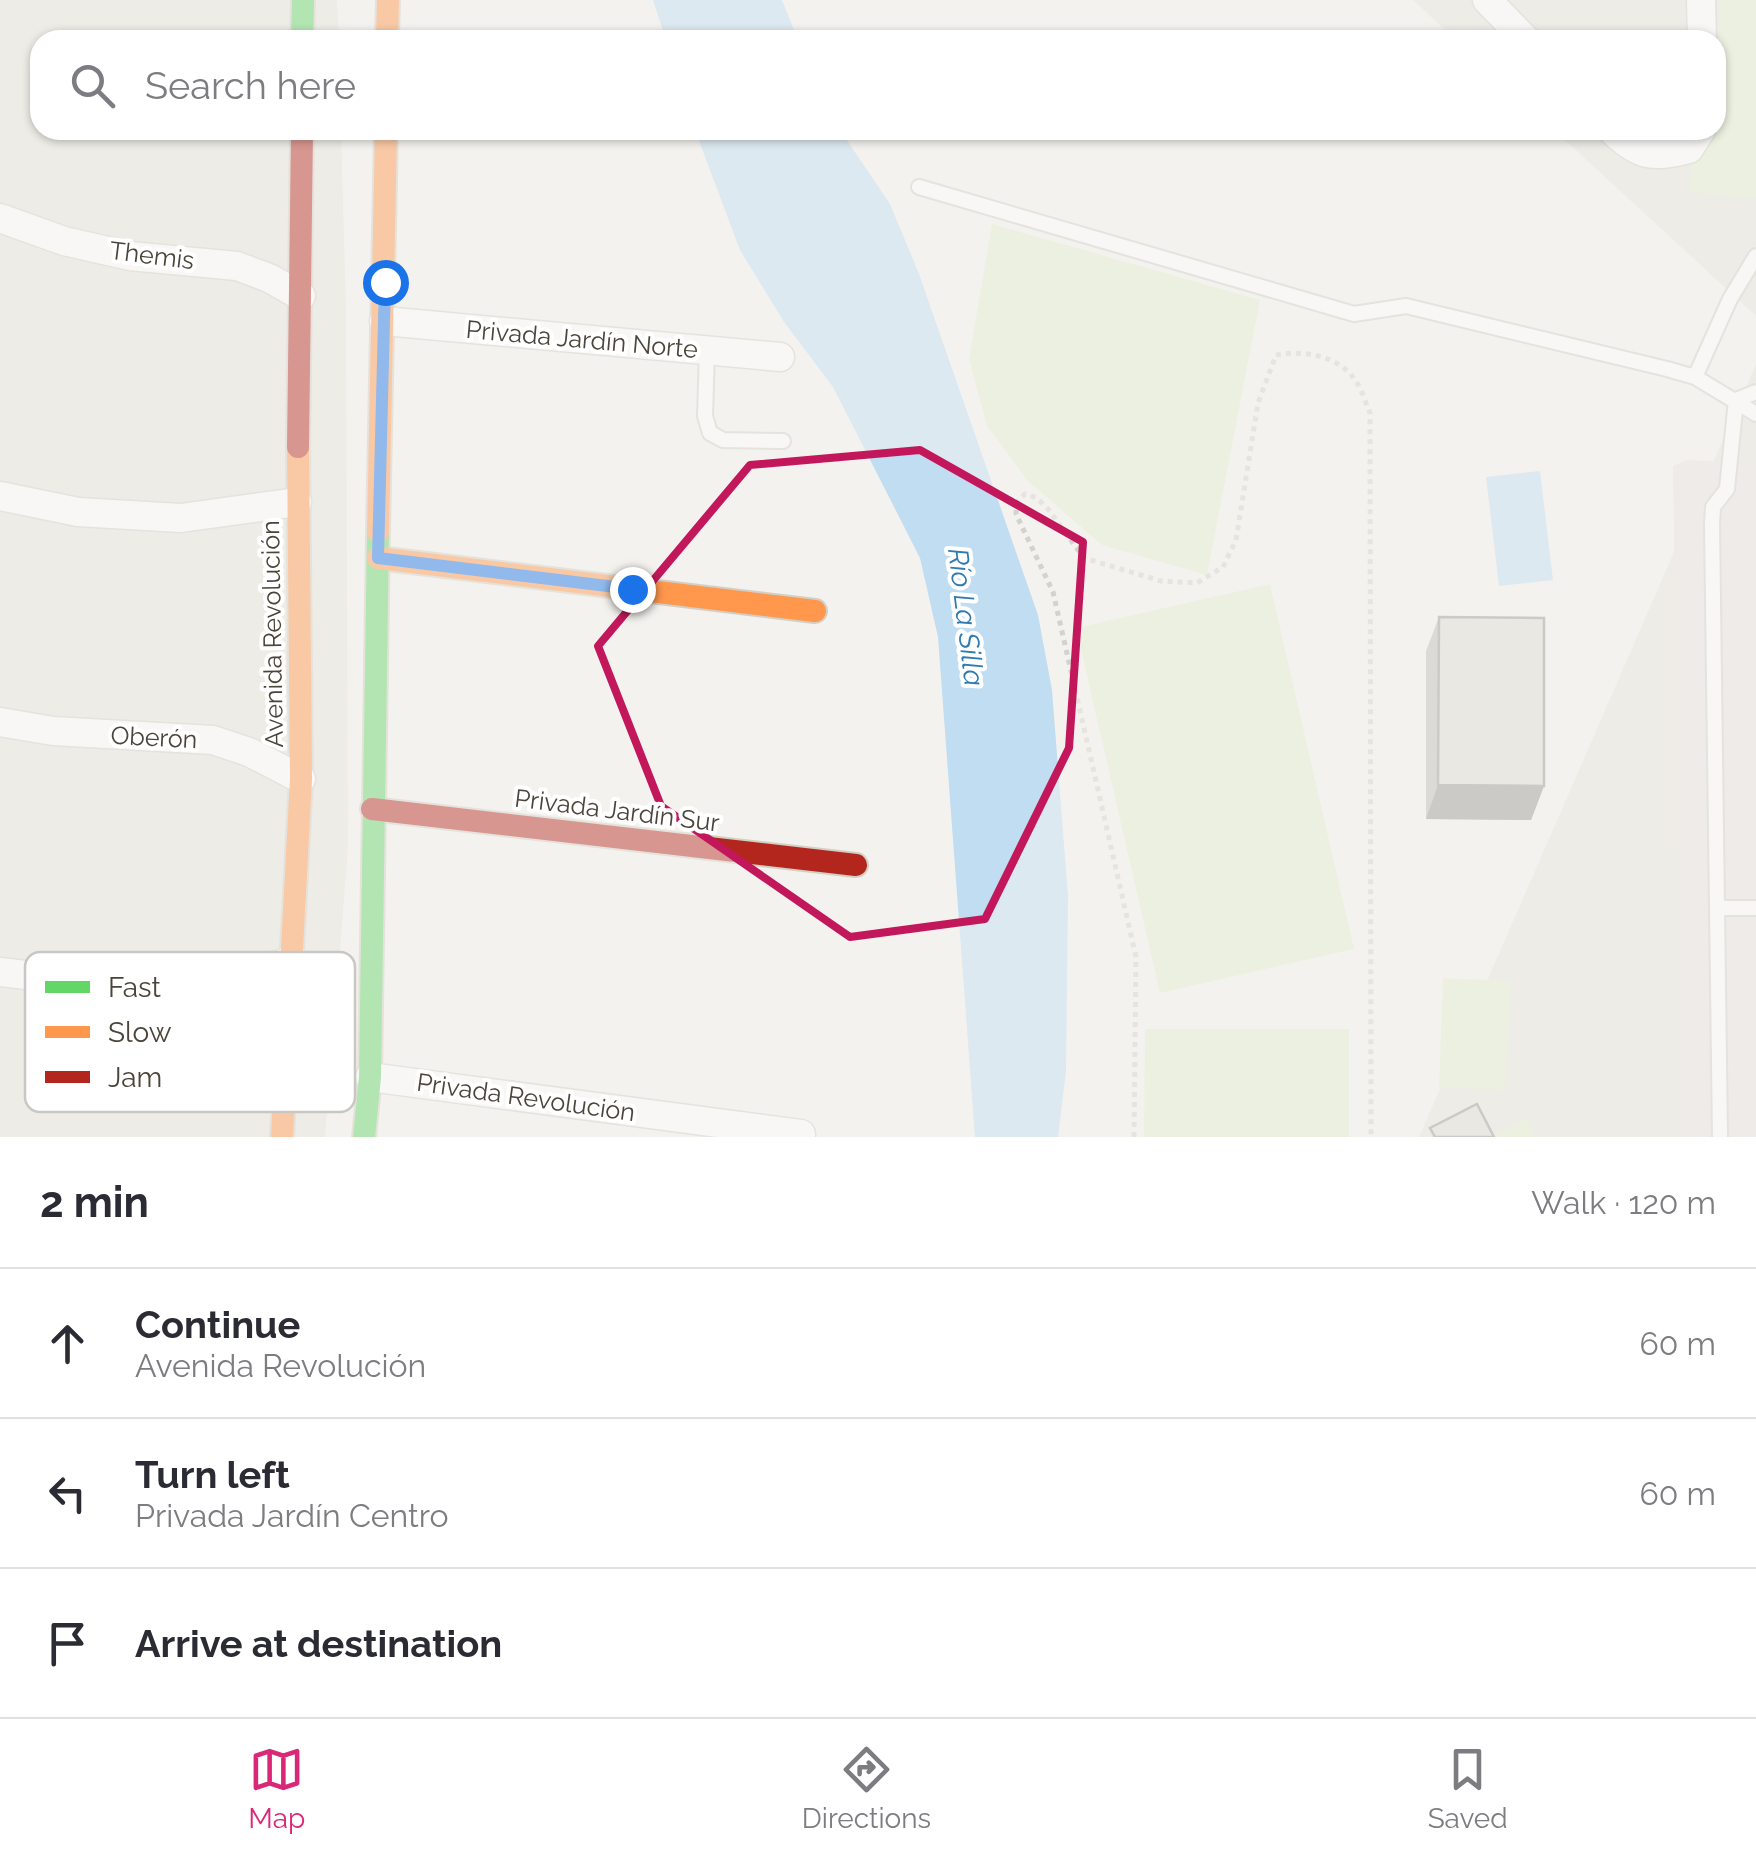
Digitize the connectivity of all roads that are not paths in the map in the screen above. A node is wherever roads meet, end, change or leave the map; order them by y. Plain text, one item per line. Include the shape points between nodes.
1 (302, 0) edge
2 (388, 0) edge
3 (1488, 0) edge
4 (1701, 0) edge
5 (302, 30) edge
6 (387, 30) edge
7 (1516, 30) edge
8 (1702, 30) edge
9 (302, 140) edge
10 (386, 140) edge
11 (1622, 140) edge
12 (1693, 140) edge
13 (919, 187) dead end
14 (0, 218) edge
15 (1756, 256) edge
16 (301, 296) junction
17 (384, 320) junction
18 (707, 350) junction
19 (780, 357) dead end
20 (1695, 377) junction
21 (1756, 392) edge
22 (1736, 400) junction
23 (1756, 414) edge
24 (782, 441) dead end
25 (0, 496) edge
26 (297, 502) junction
27 (378, 558) junction
28 (815, 611) dead end
29 (0, 722) edge
30 (301, 780) junction
31 (372, 810) junction
32 (856, 865) dead end
33 (1717, 908) junction
34 (1756, 908) edge
35 (294, 952) edge
36 (0, 972) edge
37 (25, 975) edge
38 (370, 1077) junction
39 (284, 1112) edge
40 (801, 1134) dead end
41 (282, 1137) edge
42 (364, 1137) edge
43 (1720, 1137) edge

1 - 5 main road
2 - 6 main road
3 - 7 street
4 - 8 street
9 - 16 main road, Avenida Revolución
10 - 17 main road
11 - 12 street via 1659,157
13 - 20 lane via 1354,314 1406,306
14 - 16 street, Themis via 64,242 130,256 237,266
15 - 20 lane
16 - 26 main road, Avenida Revolución
17 - 18 street, Privada Jardín Norte
17 - 27 main road
18 - 19 street, Privada Jardín Norte
18 - 24 lane via 704,416 710,433 723,440
20 - 22 lane
21 - 22 lane
22 - 23 lane
22 - 33 lane via 1727,489 1712,524
25 - 26 street via 78,512 182,518
26 - 30 main road, Avenida Revolución
27 - 28 main road
27 - 31 main road
29 - 30 street, Oberón via 213,740
30 - 35 main road, Avenida Revolución
31 - 32 main road, Privada Jardín Sur
31 - 38 main road
33 - 34 lane
33 - 43 lane
36 - 37 street
38 - 40 street, Privada Revolución
38 - 42 main road
39 - 41 main road, Avenida Revolución

